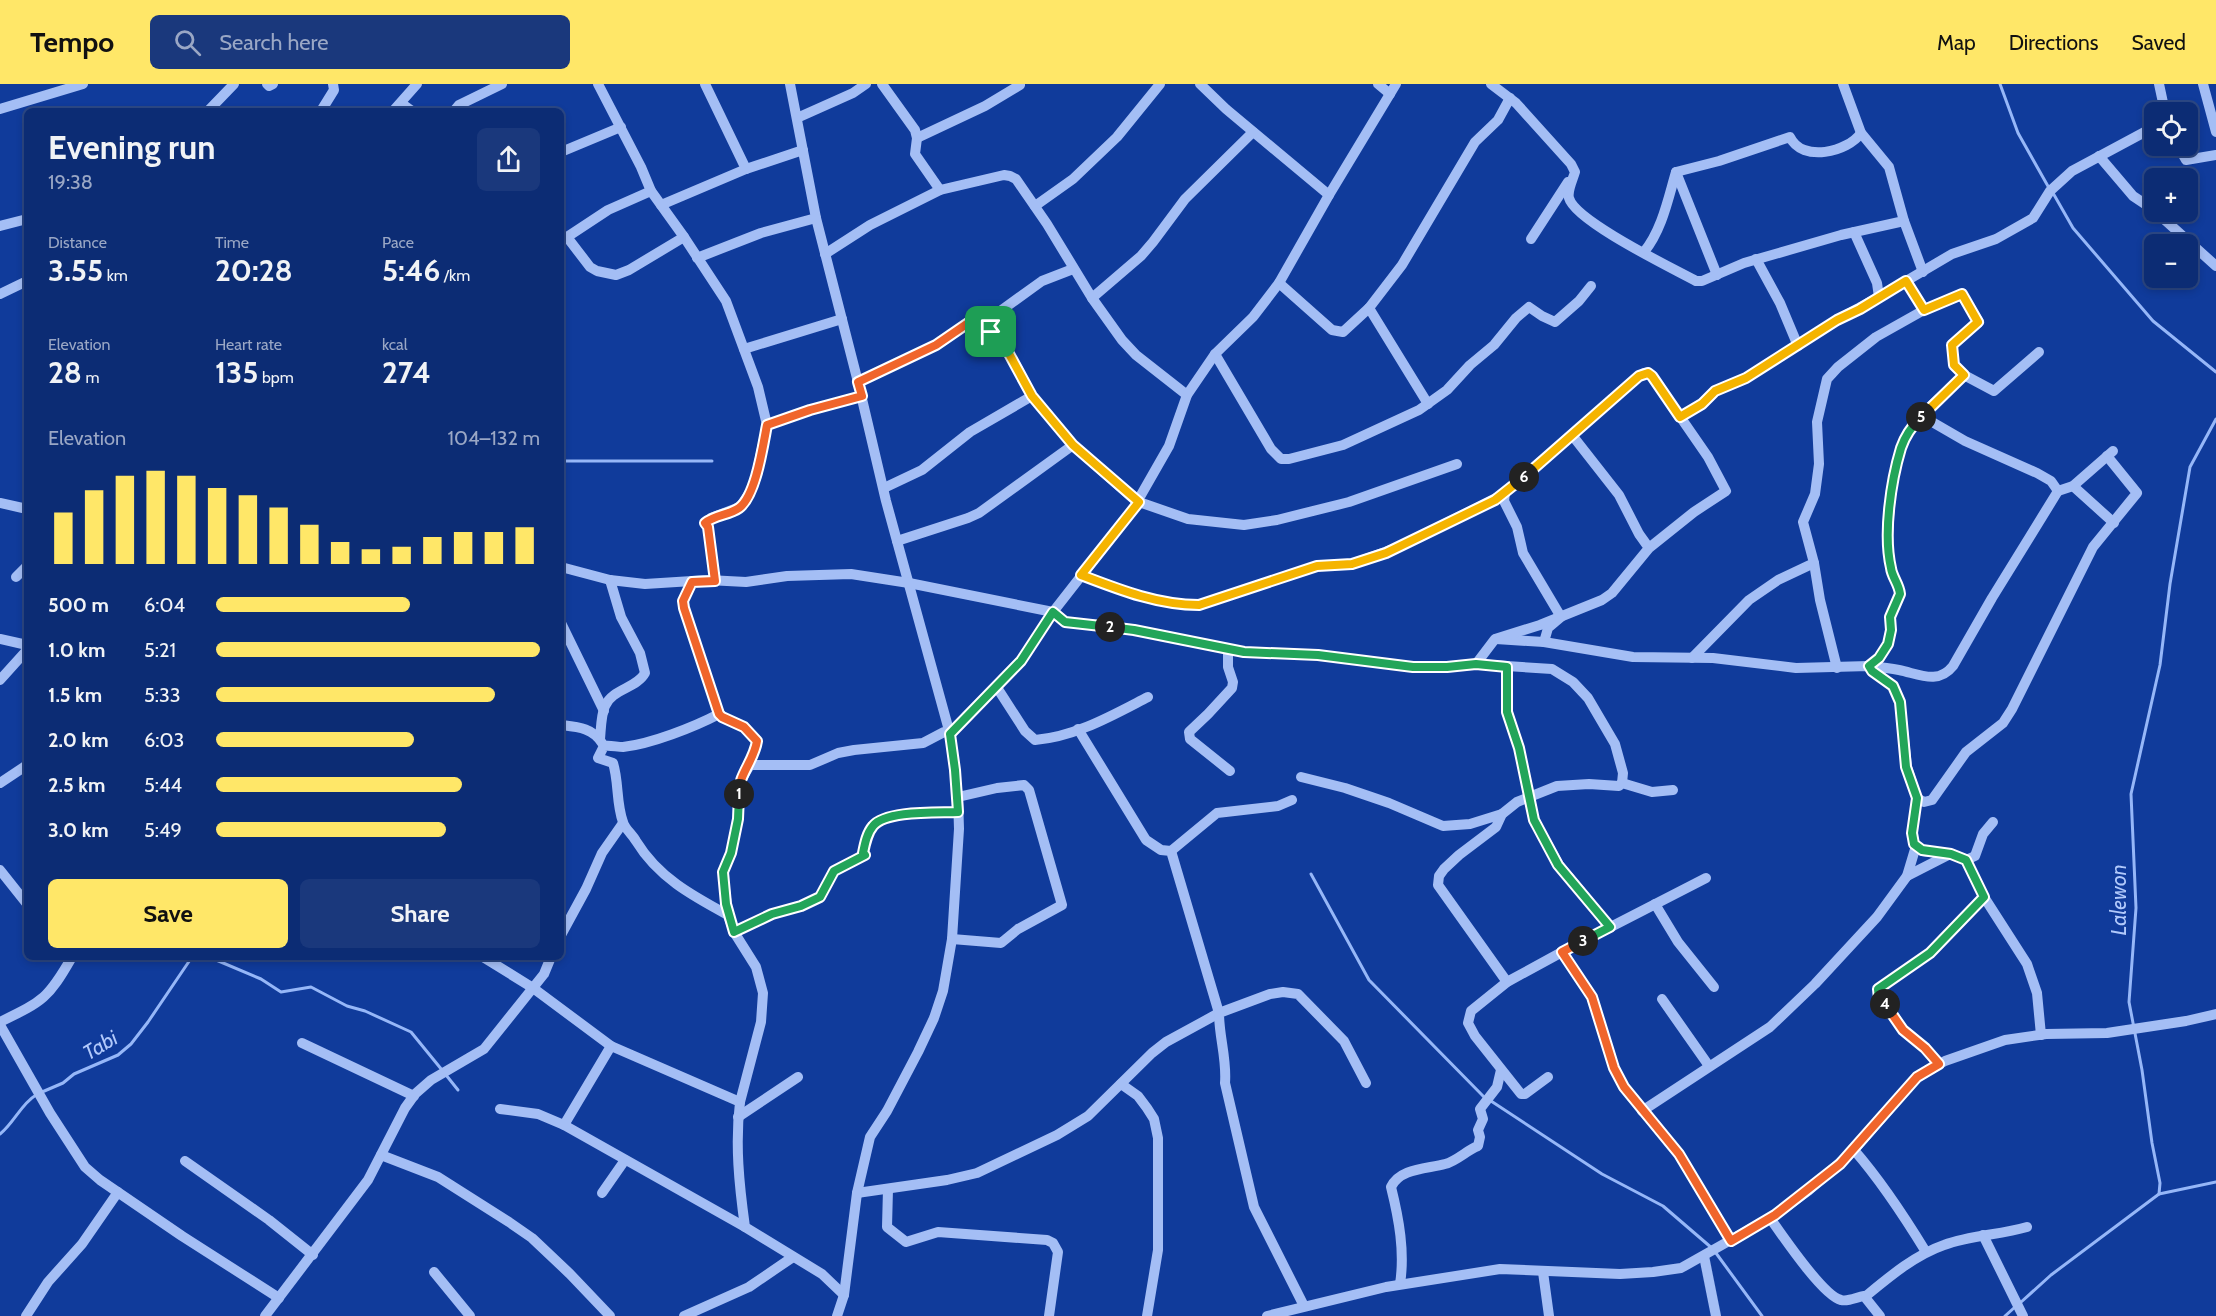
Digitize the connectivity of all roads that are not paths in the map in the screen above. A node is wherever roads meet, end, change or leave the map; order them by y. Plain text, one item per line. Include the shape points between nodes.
1 (83, 84) edge
2 (234, 84) edge
3 (267, 84) edge
4 (273, 84) edge
5 (333, 84) edge
6 (417, 84) edge
7 (502, 84) edge
8 (598, 84) edge
9 (705, 84) edge
10 (790, 84) edge
11 (866, 84) edge
12 (882, 84) edge
13 (1160, 84) edge
14 (1200, 84) edge
15 (1378, 84) edge
16 (1396, 84) edge
17 (1491, 84) edge
18 (1843, 84) edge
19 (2159, 84) edge
20 (2203, 84) edge
21 (1020, 85) edge
22 (1390, 94) junction
23 (1510, 98) junction
24 (2163, 102) edge
25 (397, 107) edge
26 (211, 108) edge
27 (323, 108) edge
28 (456, 108) edge
29 (0, 109) edge
30 (797, 118) junction
31 (621, 127) junction
32 (1253, 132) junction
33 (2144, 132) edge
34 (2216, 132) edge
35 (1861, 133) junction
36 (917, 138) junction
37 (803, 150) junction
38 (564, 151) edge
39 (2216, 155) edge
40 (2099, 156) junction
41 (2184, 156) edge
42 (746, 169) junction
43 (1575, 172) junction
44 (1676, 172) junction
45 (940, 190) junction
46 (651, 191) junction
47 (1329, 195) junction
48 (2144, 204) edge
49 (662, 205) junction
50 (1035, 206) junction
51 (816, 218) junction
52 (24, 220) edge
53 (1904, 221) junction
54 (2167, 222) edge
55 (0, 226) edge
56 (1854, 232) junction
57 (684, 237) junction
58 (564, 239) edge
59 (1531, 239) dead end
60 (1644, 252) junction
61 (825, 254) junction
62 (697, 258) junction
63 (1756, 259) junction
64 (2216, 266) edge
65 (1073, 269) junction
66 (1923, 272) junction
67 (1717, 275) junction
68 (1906, 281) junction
69 (24, 282) edge
70 (1279, 283) junction
71 (1591, 286) dead end
72 (0, 294) edge
73 (1879, 297) junction
74 (1092, 298) junction
75 (1369, 308) junction
76 (1924, 310) junction
77 (842, 319) junction
78 (978, 321) junction
79 (1798, 346) junction
80 (744, 349) junction
81 (2039, 352) dead end
82 (1215, 354) junction
83 (1964, 375) junction
84 (858, 382) junction
85 (1187, 395) junction
86 (862, 396) junction
87 (1032, 396) junction
88 (1428, 404) junction
89 (1680, 417) junction
90 (1919, 419) junction
91 (767, 425) junction
92 (1572, 435) junction
93 (1073, 445) junction
94 (1457, 464) dead end
95 (2073, 486) junction
96 (884, 488) junction
97 (2058, 491) junction
98 (1505, 493) junction
99 (1138, 502) junction
100 (0, 503) edge
101 (24, 508) edge
102 (2114, 524) junction
103 (897, 541) junction
104 (1649, 548) junction
105 (1814, 563) junction
106 (564, 568) edge
107 (24, 569) edge
108 (1081, 575) junction
109 (16, 577) dead end
110 (610, 580) junction
111 (715, 581) junction
112 (692, 582) junction
113 (909, 583) junction
114 (1053, 612) junction
115 (1561, 617) junction
116 (564, 628) edge
117 (0, 639) edge
118 (1495, 639) junction
119 (1544, 642) junction
120 (24, 644) edge
121 (1228, 649) junction
122 (24, 653) edge
123 (1692, 658) junction
124 (1476, 664) junction
125 (1869, 666) junction
126 (1507, 667) junction
127 (1837, 668) junction
128 (0, 680) edge
129 (996, 686) junction
130 (1148, 698) dead end
131 (604, 711) junction
132 (719, 714) junction
133 (564, 726) edge
134 (1078, 729) junction
135 (950, 734) junction
136 (602, 742) junction
137 (750, 765) junction
138 (24, 767) edge
139 (1230, 771) dead end
140 (1301, 777) dead end
141 (0, 783) edge
142 (1622, 783) junction
143 (1673, 790) dead end
144 (1529, 796) junction
145 (958, 797) junction
146 (1917, 798) junction
147 (1292, 800) dead end
148 (958, 812) junction
149 (1502, 814) junction
150 (1994, 822) dead end
151 (623, 823) junction
152 (1916, 846) junction
153 (1171, 851) junction
154 (1951, 854) junction
155 (1966, 860) junction
156 (0, 870) edge
157 (1907, 876) junction
158 (1706, 878) dead end
159 (1984, 897) junction
160 (24, 900) edge
161 (1654, 904) junction
162 (728, 915) junction
163 (1610, 927) junction
164 (564, 929) edge
165 (734, 932) junction
166 (952, 939) junction
167 (1562, 952) junction
168 (69, 960) edge
169 (488, 960) edge
170 (550, 960) edge
171 (1507, 982) junction
172 (1714, 987) dead end
173 (533, 988) junction
174 (1662, 999) dead end
175 (1219, 1013) junction
176 (2216, 1014) edge
177 (0, 1023) edge
178 (2041, 1035) junction
179 (302, 1043) dead end
180 (611, 1046) junction
181 (1939, 1064) junction
182 (1709, 1066) junction
183 (1501, 1070) junction
184 (798, 1077) dead end
185 (1548, 1077) dead end
186 (1366, 1083) dead end
187 (1121, 1084) junction
188 (1497, 1087) junction
189 (1514, 1087) junction
190 (414, 1096) junction
191 (740, 1101) junction
192 (500, 1108) dead end
193 (1642, 1111) junction
194 (738, 1117) junction
195 (564, 1125) junction
196 (1854, 1150) junction
197 (381, 1155) junction
198 (626, 1160) junction
199 (185, 1161) dead end
200 (888, 1189) junction
201 (118, 1192) junction
202 (602, 1193) dead end
203 (857, 1193) junction
204 (1770, 1218) junction
205 (746, 1227) junction
206 (2027, 1227) dead end
207 (1983, 1235) junction
208 (1731, 1241) junction
209 (1926, 1252) junction
210 (313, 1255) junction
211 (1704, 1256) junction
212 (793, 1257) junction
213 (434, 1272) dead end
214 (1543, 1272) junction
215 (1400, 1284) junction
216 (844, 1295) junction
217 (1866, 1296) junction
218 (279, 1298) junction
219 (1304, 1306) junction
220 (26, 1316) edge
221 (265, 1316) edge
222 (470, 1316) edge
223 (610, 1316) edge
224 (684, 1316) edge
225 (837, 1316) edge
226 (1049, 1316) edge
227 (1147, 1316) edge
228 (1267, 1316) edge
229 (1549, 1316) edge
230 (1716, 1316) edge
231 (1880, 1316) edge
232 (2023, 1316) edge

1 - 29 street
2 - 26 street
3 - 4 street
5 - 27 street via 334,90
6 - 25 street
7 - 28 street
8 - 31 street
9 - 42 street
10 - 30 street
11 - 30 street
12 - 36 street
13 - 50 street via 1117,137 1073,179
14 - 32 street
15 - 22 street
16 - 22 street
17 - 23 street
18 - 35 street
19 - 24 street
20 - 34 street
21 - 36 street
22 - 47 street
23 - 43 street
23 - 75 street via 1497,120 1475,142 1402,265
30 - 37 street
31 - 38 street
31 - 46 street
32 - 47 street
32 - 74 street via 1185,199 1141,256
33 - 40 street
35 - 44 street via 1854,143 1823,153 1803,150 1790,137
35 - 53 street via 1889,167
36 - 45 street via 915,154
37 - 42 street
37 - 51 street
39 - 41 street via 2186,160
40 - 48 street
40 - 66 street via 2057,183 2033,218 1996,239 1952,254
42 - 49 street
43 - 59 street
43 - 60 street via 1568,195 1578,212 1610,235
44 - 60 street via 1659,228
44 - 67 street
45 - 50 street via 1010,176
45 - 61 street via 870,225
46 - 49 street
46 - 58 street via 608,210
47 - 70 street
49 - 57 street
50 - 65 street
51 - 61 street
51 - 62 street via 761,233
52 - 55 street
53 - 56 street
53 - 66 street
54 - 64 street
56 - 63 street
56 - 73 street via 1877,283
57 - 58 street via 616,275 597,272
57 - 62 street
60 - 67 street via 1696,281
61 - 77 street
62 - 80 street via 726,301
63 - 67 street
63 - 79 street
65 - 74 street
65 - 78 street via 1042,281 992,316
66 - 68 street
68 - 73 street
68 - 76 street
69 - 72 street
70 - 75 street via 1339,333
70 - 82 street via 1253,317
71 - 88 street via 1555,322 1529,307 1494,345
73 - 79 street
74 - 85 street via 1136,355
75 - 88 street
76 - 83 street via 1962,294 1978,322 1952,345 1954,365
76 - 105 street via 1876,337 1827,379 1817,422 1815,494 1803,522
77 - 80 street
77 - 84 street
78 - 84 street via 971,321 936,345
78 - 87 street via 1007,350
79 - 89 street via 1746,378 1715,391
80 - 91 street
81 - 83 street via 1994,392
82 - 85 street
82 - 88 street via 1281,459 1343,445
83 - 90 street
84 - 86 street
85 - 99 street via 1169,446
86 - 91 street
86 - 96 street
87 - 93 street
87 - 96 street via 970,432 922,470
89 - 92 street via 1652,376 1644,373
89 - 104 street via 1726,491
90 - 97 street via 1927,419 1965,441 2037,473 2051,481
90 - 125 street via 1901,447 1892,489 1888,541 1891,569 1900,594 1890,617 1888,644
91 - 111 street via 750,492 740,507 705,523
92 - 98 street
92 - 104 street via 1619,495
93 - 99 street
93 - 103 street via 979,513
94 - 99 street via 1349,502 1244,525 1188,519
95 - 97 street
95 - 102 street
95 - 102 street via 2110,453 2137,493
96 - 103 street
97 - 125 street via 1948,673 1933,678
98 - 108 street via 1386,553 1352,564 1317,566 1199,605 1131,595
98 - 115 street via 1504,501 1523,553
99 - 108 street
100 - 101 street
102 - 146 street via 2093,547 2003,723 1966,752 1932,800 1924,802
103 - 113 street
104 - 115 street via 1612,593
105 - 123 street via 1778,580 1749,600
105 - 127 street
106 - 110 street
107 - 109 street
108 - 114 street
110 - 112 street via 645,584
110 - 131 street via 645,673 611,698
111 - 112 street
111 - 113 street via 851,574
112 - 132 street via 683,601 684,608
113 - 114 street
113 - 135 street
114 - 121 street via 1065,622 1134,630
114 - 129 street via 1021,661
115 - 118 street
115 - 119 street via 1548,628
116 - 131 street
117 - 120 street
118 - 119 street
118 - 124 street
119 - 123 street via 1633,657
121 - 124 street via 1413,667
121 - 139 street via 1232,688 1190,732 1190,739
122 - 128 street
123 - 127 street
124 - 126 street
125 - 127 street
125 - 146 street via 1893,686 1900,702 1906,767
126 - 142 street via 1552,669 1573,682 1588,698 1615,744
126 - 144 street via 1507,712
129 - 134 street via 1035,740
129 - 135 street
130 - 134 street
131 - 136 street
132 - 136 street via 693,727 644,742 622,747
132 - 137 street via 744,727 757,741
133 - 136 street via 590,730
134 - 153 street via 1146,840
135 - 137 street via 944,732 923,743 838,753 810,765
135 - 145 street
136 - 151 street via 598,758 613,763
137 - 162 street via 739,784 738,819 723,872
138 - 141 street
140 - 149 street via 1378,799 1443,826 1470,824
142 - 143 street via 1652,792
142 - 144 street via 1557,786
144 - 149 street
144 - 163 street via 1534,820 1558,865
145 - 148 street
145 - 166 street via 1024,785 1029,790 1062,905 1001,943
146 - 152 street via 1912,833
147 - 153 street via 1278,806 1217,813
148 - 165 street via 883,819 873,826 866,840 865,855 834,871 820,897
148 - 166 street
149 - 171 street via 1496,827 1459,855 1437,880
150 - 155 street via 1983,834 1975,856
151 - 162 street via 640,848 675,885
151 - 164 street via 602,853
152 - 154 street
152 - 157 street
153 - 175 street
154 - 155 street
154 - 157 street
155 - 159 street
156 - 160 street
157 - 182 street via 1877,916 1815,984 1770,1027
158 - 161 street
159 - 178 street via 2027,964 2037,993
159 - 181 street via 1930,953 1878,989 1879,999 1903,1030
161 - 163 street
161 - 172 street
162 - 165 street
163 - 167 street
165 - 191 street via 756,967 764,999
166 - 203 street via 934,1018 902,1084 870,1137
167 - 171 street
167 - 193 street via 1592,997 1614,1068
168 - 177 street via 56,986 43,1000
169 - 173 street
170 - 173 street
171 - 183 street via 1478,1004 1468,1023
173 - 180 street
173 - 190 street via 484,1049 431,1080
174 - 182 street
175 - 186 street via 1270,994 1298,994 1344,1041
175 - 187 street via 1166,1042
175 - 219 street via 1225,1083 1254,1207
176 - 178 street via 2107,1033
177 - 201 street via 74,1153 85,1167
178 - 181 street via 2005,1040
179 - 190 street
180 - 191 street
180 - 195 street
181 - 196 street via 1917,1077
182 - 193 street
183 - 188 street
183 - 189 street
184 - 194 street
185 - 189 street via 1525,1094
187 - 200 street via 1088,1116 977,1173
187 - 227 street via 1147,1108 1158,1138 1158,1250
188 - 189 street
188 - 215 street via 1480,1109 1483,1119 1478,1146 1447,1164 1402,1174 1391,1187 1403,1267
190 - 197 street
191 - 194 street
192 - 195 street via 538,1114
193 - 208 street via 1679,1154
194 - 205 street via 738,1179
195 - 198 street
196 - 204 street
196 - 209 street via 1889,1193
197 - 210 street via 368,1180
197 - 223 street via 438,1177 532,1238
198 - 202 street
198 - 205 street
199 - 210 street
200 - 203 street
200 - 226 street via 887,1227 906,1242 938,1232 1047,1239 1053,1243 1058,1252
201 - 218 street
201 - 220 street
203 - 216 street
204 - 208 street
204 - 217 street via 1832,1296 1844,1301
205 - 212 street
206 - 207 street
207 - 209 street
207 - 232 street
208 - 211 street
209 - 217 street
210 - 218 street
211 - 214 street via 1682,1268 1653,1272
211 - 230 street
212 - 216 street via 822,1274
212 - 224 street via 748,1287
213 - 222 street
214 - 215 street via 1500,1269
214 - 229 street
215 - 219 street
216 - 225 street
217 - 231 street
218 - 221 street
219 - 228 street

